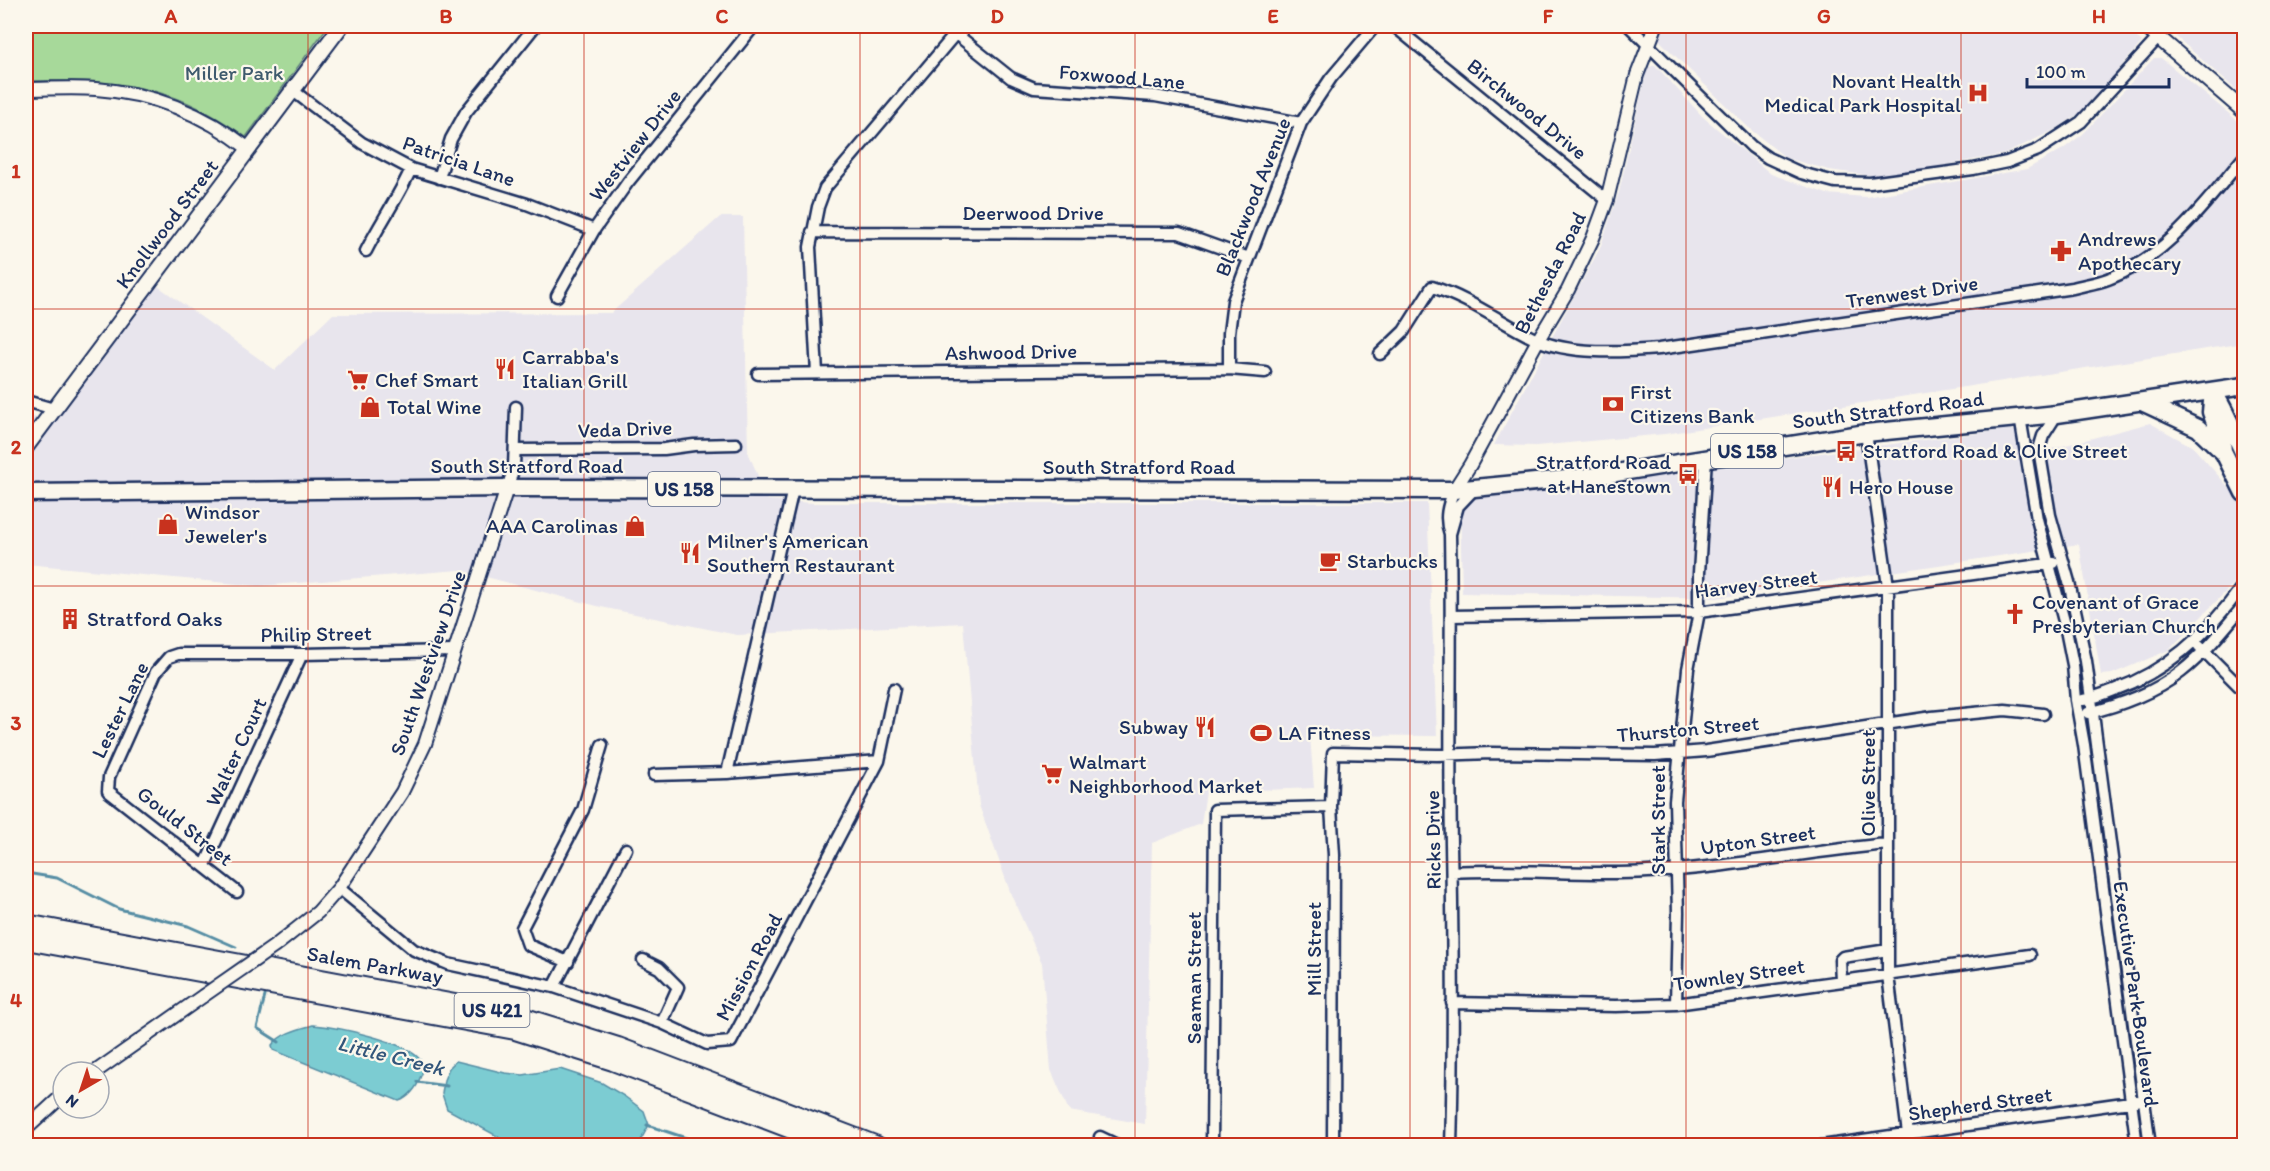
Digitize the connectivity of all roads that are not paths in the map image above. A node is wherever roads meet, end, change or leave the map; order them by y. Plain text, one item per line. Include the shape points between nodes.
1 (341, 26) edge
2 (535, 26) edge
3 (754, 26) edge
4 (1375, 26) edge
5 (1394, 26) edge
6 (1629, 26) edge
7 (1656, 26) edge
8 (2145, 26) edge
9 (959, 30) edge
10 (2159, 37) junction
11 (1647, 45) junction
12 (26, 89) edge
13 (292, 90) junction
14 (2244, 111) edge
15 (1301, 123) junction
16 (249, 149) junction
17 (2244, 157) edge
18 (411, 169) junction
19 (440, 178) junction
20 (1607, 200) junction
21 (594, 230) junction
22 (812, 232) junction
23 (366, 252) dead end
24 (1249, 258) junction
25 (557, 296) dead end
26 (1538, 340) junction
27 (1380, 354) dead end
28 (1228, 369) junction
29 (1265, 372) dead end
30 (817, 373) junction
31 (758, 374) dead end
32 (2244, 386) edge
33 (2213, 391) junction
34 (26, 401) edge
35 (2142, 402) junction
36 (516, 407) dead end
37 (54, 409) junction
38 (2057, 414) junction
39 (2020, 417) junction
40 (2244, 432) edge
41 (1866, 433) junction
42 (736, 444) dead end
43 (26, 447) edge
44 (2244, 447) edge
45 (514, 450) junction
46 (2223, 452) junction
47 (1706, 458) junction
48 (1475, 487) junction
49 (507, 488) junction
50 (793, 489) junction
51 (1454, 490) junction
52 (26, 493) edge
53 (2244, 493) edge
54 (1450, 534) junction
55 (2062, 561) junction
56 (2049, 565) junction
57 (2244, 584) edge
58 (1888, 586) junction
59 (2244, 604) edge
60 (1699, 612) junction
61 (1451, 616) junction
62 (2194, 641) junction
63 (2204, 650) junction
64 (455, 651) junction
65 (177, 654) joint
66 (303, 654) junction
67 (2148, 675) junction
68 (894, 689) dead end
69 (2152, 689) junction
70 (2244, 691) edge
71 (2090, 699) junction
72 (2076, 700) junction
73 (2092, 712) junction
74 (2043, 714) dead end
75 (2079, 715) junction
76 (1888, 723) junction
77 (602, 745) dead end
78 (1678, 752) junction
79 (1333, 753) joint
80 (1452, 754) junction
81 (2100, 758) junction
82 (2086, 760) junction
83 (879, 761) junction
84 (727, 773) junction
85 (654, 775) dead end
86 (108, 791) joint
87 (1331, 807) junction
88 (1888, 844) junction
89 (2097, 848) junction
90 (2112, 848) junction
91 (626, 849) dead end
92 (204, 866) junction
93 (1677, 870) junction
94 (1452, 872) junction
95 (339, 888) junction
96 (237, 892) dead end
97 (26, 916) edge
98 (26, 924) edge
99 (61, 939) junction
100 (26, 940) edge
101 (26, 949) edge
102 (1888, 950) junction
103 (2030, 955) dead end
104 (643, 960) dead end
105 (568, 962) junction
106 (1888, 975) junction
107 (1841, 981) junction
108 (554, 987) junction
109 (1452, 1003) junction
110 (1676, 1004) junction
111 (662, 1023) junction
112 (111, 1061) edge
113 (2144, 1101) junction
114 (2131, 1102) junction
115 (51, 1106) edge
116 (26, 1129) edge
117 (1908, 1134) junction
118 (1101, 1137) dead end
119 (836, 1146) edge
120 (877, 1146) edge
121 (1119, 1146) edge
122 (1212, 1146) edge
123 (1333, 1146) edge
124 (1451, 1146) edge
125 (1821, 1146) edge
126 (2137, 1146) edge
127 (2150, 1146) edge

1 - 13 main road, Knollwood Street
2 - 19 street via 466,112 451,139
3 - 21 street, Westview Drive
4 - 15 street, Blackwood Avenue via 1331,78
5 - 20 street, Birchwood Drive
6 - 11 street
7 - 11 street, Bethesda Road
8 - 10 main road
9 - 15 street, Foxwood Lane via 1011,78 1034,88 1155,96
9 - 22 street via 825,188
10 - 11 street via 2081,122 2038,150 1973,169 1870,183 1835,182 1800,173 1768,158
10 - 14 main road
11 - 20 street, Bethesda Road via 1636,75
12 - 16 street via 94,89 160,100 201,117
13 - 16 main road, Knollwood Street
13 - 18 street, Patricia Lane via 362,143
15 - 24 street, Blackwood Avenue
16 - 37 main road, Knollwood Street
17 - 26 street, Trenwest Drive via 2182,229 2148,259 2108,279 2052,292 1659,349 1618,353 1579,350
18 - 19 street, Patricia Lane
18 - 23 street
19 - 21 street, Patricia Lane via 500,195
20 - 26 street, Bethesda Road via 1581,264
21 - 25 street, Westview Drive
22 - 24 street, Deerwood Drive via 1179,233
22 - 30 street
24 - 28 street, Blackwood Avenue via 1233,301
26 - 27 street, Trenwest Drive via 1451,292 1432,287 1404,331
26 - 51 street, Bethesda Road
28 - 29 street, Ashwood Drive
28 - 30 street, Ashwood Drive
30 - 31 street, Ashwood Drive
32 - 33 main road, South Stratford Road / US 158
33 - 35 main road, South Stratford Road / US 158
33 - 44 main road via 2237,442
33 - 46 main road via 2211,412
34 - 37 street
35 - 38 main road, South Stratford Road / US 158
35 - 46 main road via 2198,428
36 - 45 street
37 - 43 main road, Knollwood Street
38 - 39 main road, South Stratford Road / US 158
38 - 55 street, Executive Park Boulevard via 2039,449
39 - 41 main road, South Stratford Road / US 158
39 - 56 street, Executive Park Boulevard via 2030,486
40 - 44 main road
41 - 47 main road, South Stratford Road / US 158
41 - 58 street, Olive Street
42 - 45 street, Veda Drive via 664,449
45 - 49 street via 514,468
46 - 53 main road
47 - 48 main road, South Stratford Road / US 158 via 1597,476
47 - 60 street, Stark Street
48 - 51 main road, South Stratford Road / US 158
48 - 54 street, Ricks Drive via 1458,506
49 - 50 main road, South Stratford Road / US 158
49 - 52 main road, South Stratford Road / US 158
49 - 64 street, South Westview Drive
50 - 51 main road, South Stratford Road / US 158
50 - 84 street
51 - 54 street, Ricks Drive via 1446,523
54 - 61 street, Ricks Drive
55 - 56 street, Harvey Street
55 - 71 street, Executive Park Boulevard via 2082,641
56 - 58 street, Harvey Street
56 - 72 street, Executive Park Boulevard via 2069,645
57 - 62 street
58 - 60 street, Harvey Street
58 - 76 street, Olive Street
59 - 63 street
60 - 61 street, Harvey Street
60 - 78 street, Stark Street
61 - 80 street, Ricks Drive
62 - 63 street
62 - 67 street
63 - 69 street via 2180,672
63 - 70 street
64 - 66 street, Philip Street
64 - 95 street, South Westview Drive via 425,744 402,792
65 - 66 street, Philip Street
65 - 86 street, Lester Lane via 156,672 109,777
66 - 92 street, Walter Court
67 - 69 street
67 - 71 street
68 - 83 street
69 - 73 street
71 - 72 street
71 - 73 street, Executive Park Boulevard
72 - 75 street, Executive Park Boulevard
73 - 75 street
73 - 81 street, Executive Park Boulevard
74 - 76 street, Thurston Street via 2005,710
75 - 82 street, Executive Park Boulevard
76 - 78 street, Thurston Street
76 - 88 street, Olive Street
77 - 105 street via 583,810 522,928 528,945
78 - 80 street, Thurston Street
78 - 93 street, Stark Street
79 - 80 street, Thurston Street
79 - 87 street, Mill Street
80 - 94 street, Ricks Drive
81 - 82 street
81 - 90 street, Executive Park Boulevard
82 - 89 street, Executive Park Boulevard
83 - 84 street
83 - 111 street, Mission Road via 730,1042 707,1044
84 - 85 street
86 - 92 street, Gould Street
87 - 122 street, Seaman Street via 1215,810
87 - 123 street, Mill Street
88 - 93 street, Upton Street
88 - 102 street, Olive Street
89 - 90 street
89 - 114 street, Executive Park Boulevard
90 - 113 street, Executive Park Boulevard
91 - 105 street
92 - 96 street, Gould Street
93 - 94 street, Upton Street
93 - 110 street, Stark Street
94 - 109 street, Ricks Drive
95 - 108 street, Mission Road via 414,950 448,964
95 - 112 street, South Westview Drive, bridge via 318,912 275,946
97 - 99 highway via 49,921
98 - 99 highway, Salem Parkway / US 421
99 - 100 highway, Salem Parkway / US 421
99 - 101 highway via 49,953
99 - 119 highway, Salem Parkway / US 421 via 515,1030 582,1050
99 - 120 highway, Salem Parkway / US 421 via 519,1016 618,1047
102 - 106 street, Olive Street
102 - 107 street via 1842,957
103 - 106 street, Townley Street
104 - 111 street via 659,968 678,987
105 - 108 street
106 - 107 street, Townley Street
106 - 117 street, Olive Street
107 - 110 street, Townley Street
108 - 111 street, Mission Road
109 - 110 street, Townley Street
109 - 124 street, Ricks Drive
113 - 114 street, Shepherd Street
113 - 127 street, Executive Park Boulevard
114 - 117 street, Shepherd Street
114 - 126 street, Executive Park Boulevard
115 - 116 street
117 - 125 street, Shepherd Street
118 - 121 street

